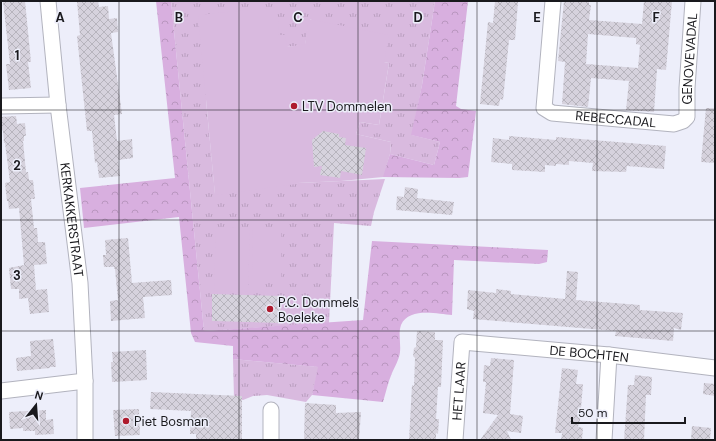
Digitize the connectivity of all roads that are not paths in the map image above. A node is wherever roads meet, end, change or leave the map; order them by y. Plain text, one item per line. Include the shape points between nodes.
1 (48, 1) edge
2 (553, 1) edge
3 (692, 1) edge
4 (58, 105) junction
5 (1, 106) edge
6 (687, 116) joint
7 (462, 342) joint
8 (609, 355) junction
9 (715, 368) edge
10 (84, 382) junction
11 (1, 391) edge
12 (271, 410) dead end
13 (85, 440) edge
14 (271, 440) edge
15 (455, 440) edge
16 (604, 440) edge

1 - 4 street, KERKAKKERSTRAAT
2 - 6 street, REBECCADAL via 544,108 552,113 674,124 683,121
3 - 6 street, GENOVEVADAL
4 - 5 street
4 - 10 street, KERKAKKERSTRAAT via 80,283
7 - 8 street, DE BOCHTEN
7 - 15 street, HET LAAR
8 - 9 street, DE BOCHTEN
8 - 16 street
10 - 11 street
10 - 13 street, KERKAKKERSTRAAT
12 - 14 street

